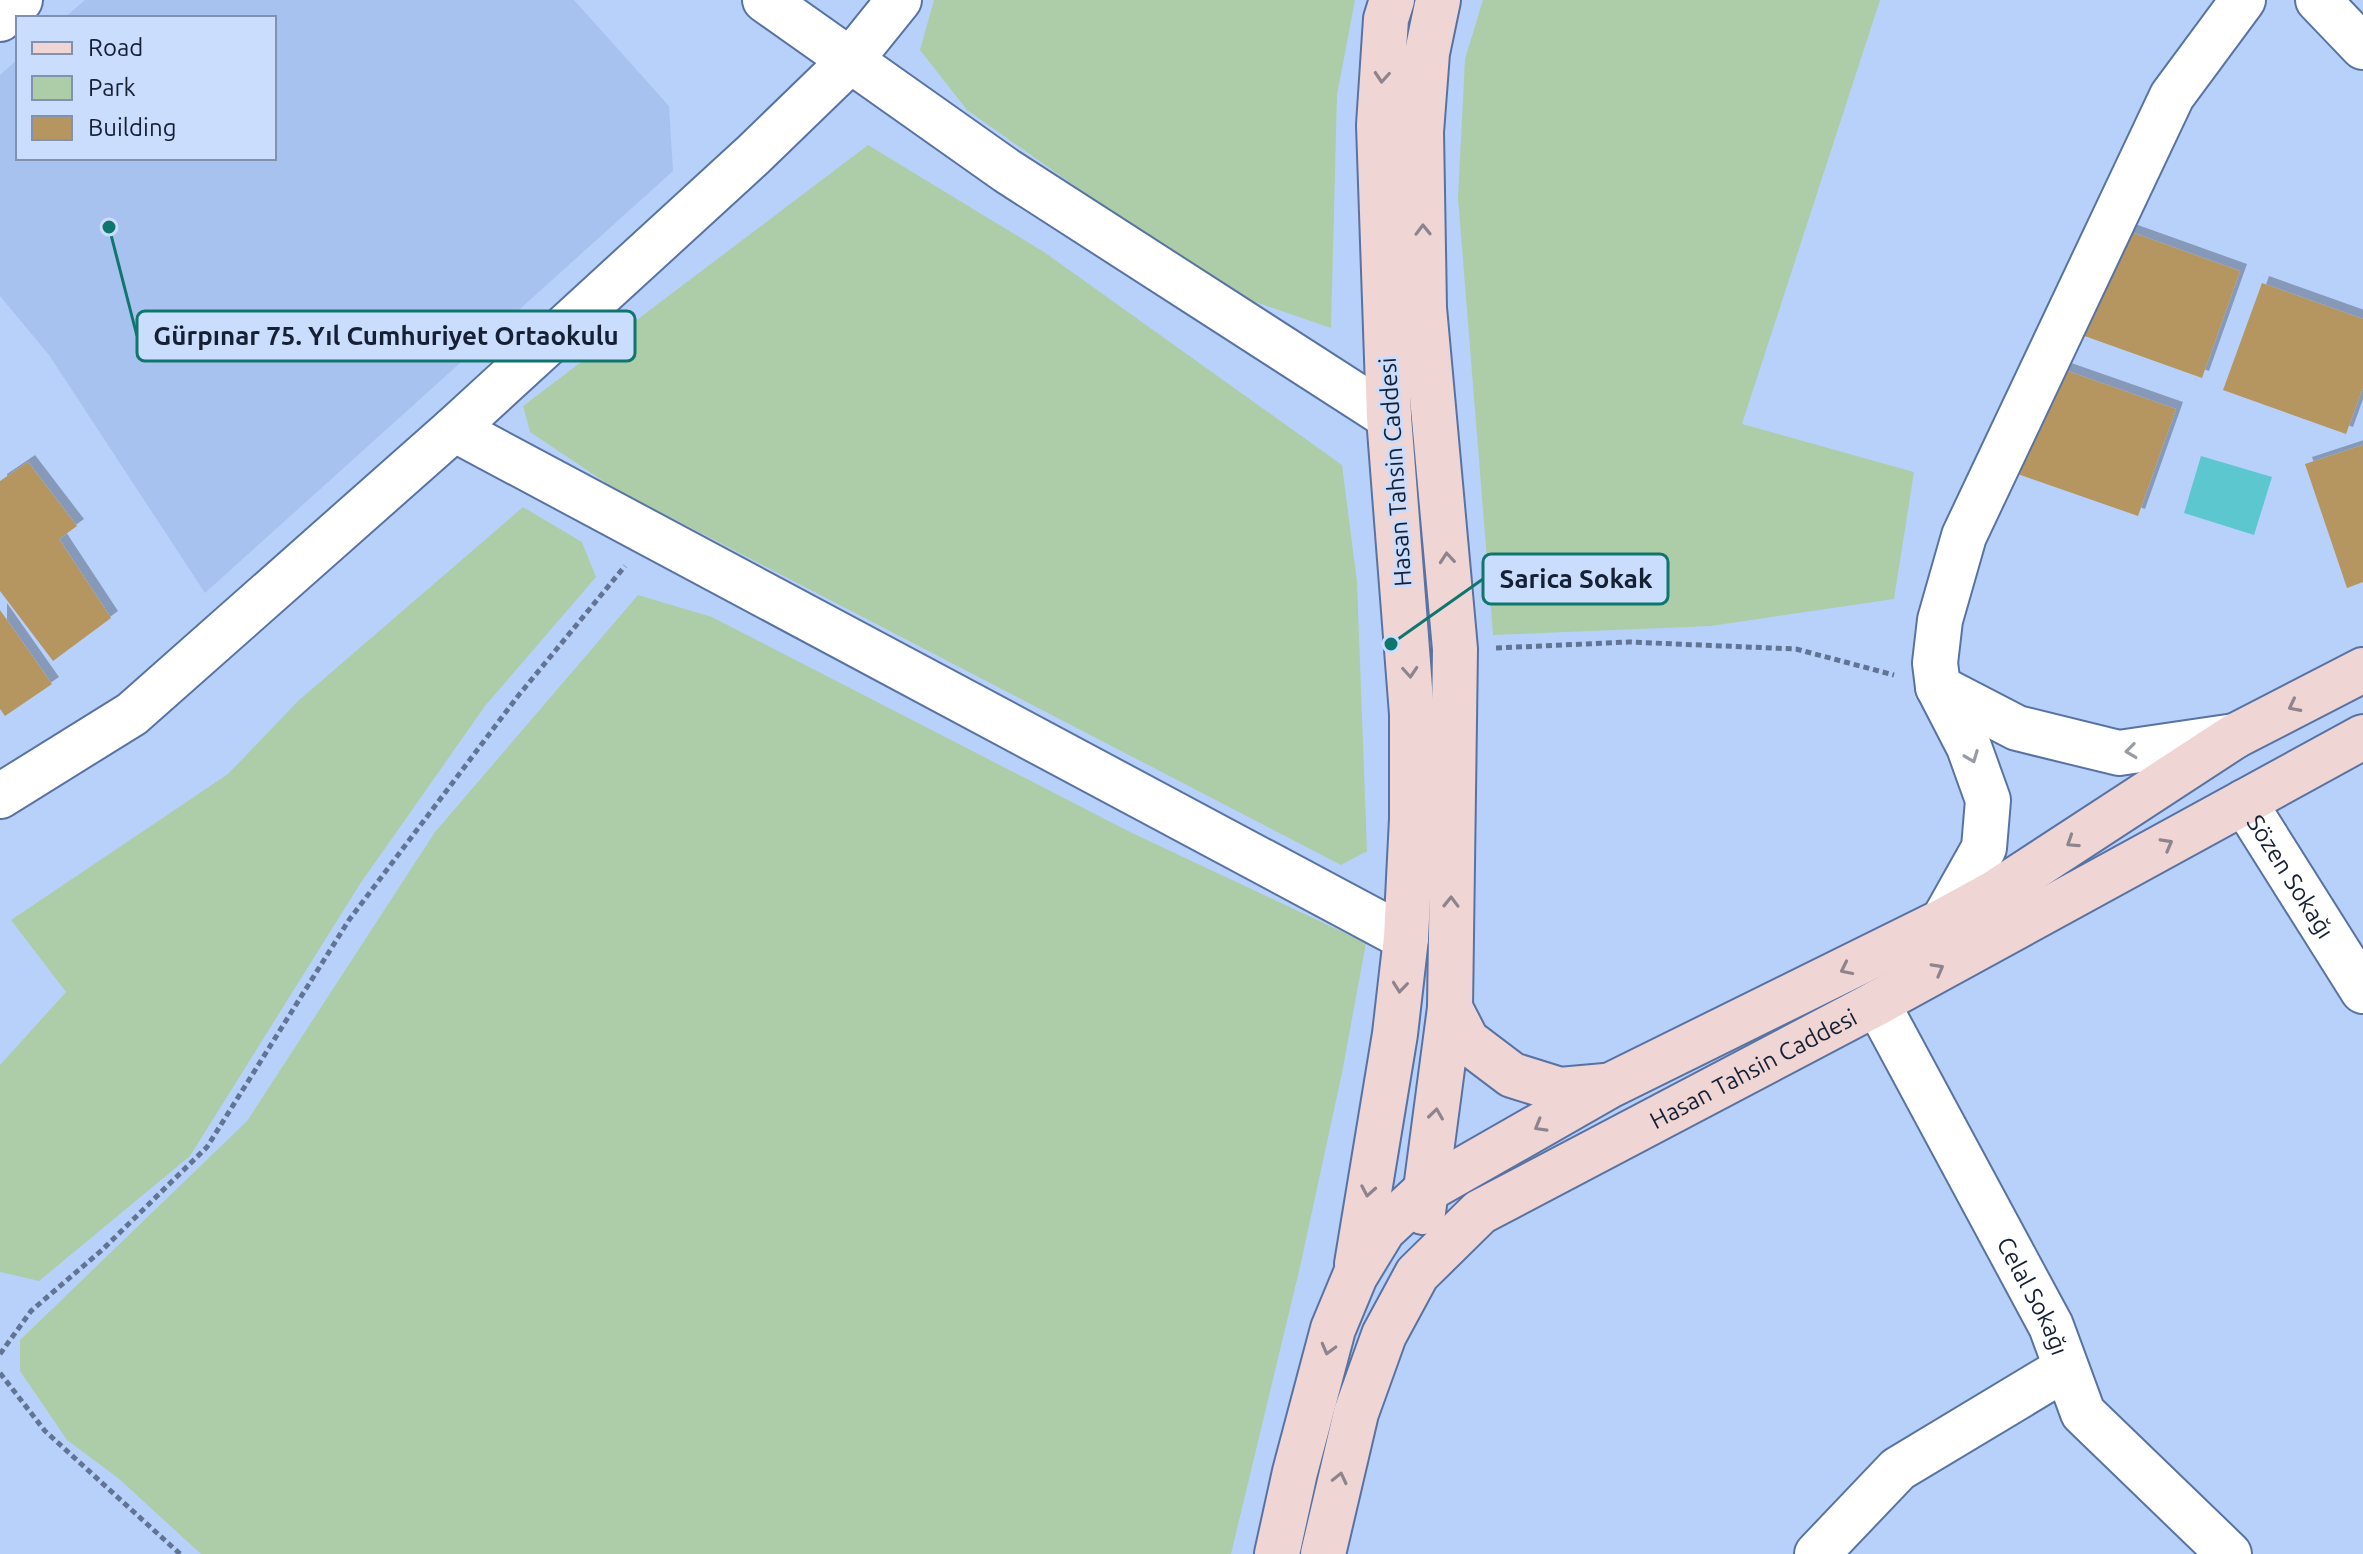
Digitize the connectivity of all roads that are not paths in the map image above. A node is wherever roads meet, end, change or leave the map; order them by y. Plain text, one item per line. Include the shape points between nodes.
1 (20, 0) edge
2 (765, 0) edge
3 (899, 0) edge
4 (1392, 0) edge
5 (1438, 0) edge
6 (2243, 0) edge
7 (2318, 0) edge
8 (0, 19) edge
9 (2363, 47) edge
10 (849, 62) junction
11 (1389, 417) junction
12 (454, 429) junction
13 (1438, 461) junction
14 (2363, 670) edge
15 (1938, 687) junction
16 (2235, 736) junction
17 (2363, 737) edge
18 (0, 796) edge
19 (2244, 802) junction
20 (1943, 921) junction
21 (1406, 938) junction
22 (2363, 991) edge
23 (1877, 1003) junction
24 (1450, 1008) junction
25 (1611, 1085) junction
26 (1382, 1114) junction
27 (1425, 1191) junction
28 (1499, 1203) junction
29 (1417, 1274) junction
30 (1355, 1276) junction
31 (2066, 1368) junction
32 (1277, 1554) edge
33 (1323, 1554) edge
34 (1817, 1554) edge
35 (2229, 1554) edge

1 - 8 street
2 - 10 street
3 - 10 street
4 -> 11 main road, Hasan Tahsin Caddesi via 1386,19 1379,125
13 -> 5 main road via 1424,308 1421,132 1427,53
6 - 15 street via 2172,96 1964,536 1940,620
7 - 9 street
10 - 11 street via 1007,171
10 - 12 street
11 - 13 main road
11 -> 21 main road, Hasan Tahsin Caddesi via 1412,714
12 - 18 street via 132,714
12 - 21 street
24 -> 13 main road via 1455,649
14 -> 16 main road, Hasan Tahsin Caddesi
16 -> 15 street via 2119,753 2017,728
15 -> 20 street via 1969,747 1988,800 1984,848
16 -> 20 main road, Hasan Tahsin Caddesi
17 - 19 main road, Hasan Tahsin Caddesi
19 - 22 street, Sözen Sokağı
23 -> 19 main road, Hasan Tahsin Caddesi
20 -> 25 main road, Hasan Tahsin Caddesi
21 -> 26 main road, Hasan Tahsin Caddesi
23 - 28 main road, Hasan Tahsin Caddesi
23 - 31 street, Celal Sokağı via 2051,1326
24 - 25 main road via 1467,1041 1512,1075 1560,1090
27 -> 24 main road
25 -> 27 main road, Hasan Tahsin Caddesi
26 - 27 main road via 1383,1135 1394,1159
26 -> 30 main road, Hasan Tahsin Caddesi
27 - 28 main road via 1463,1207
27 - 29 main road
27 - 30 main road, Hasan Tahsin Caddesi via 1383,1230
28 - 29 main road, Hasan Tahsin Caddesi via 1480,1212
33 -> 29 main road, Hasan Tahsin Caddesi via 1356,1413 1384,1335
30 -> 32 main road, Hasan Tahsin Caddesi via 1333,1329
31 - 34 street via 1898,1469
31 - 35 street, Celal Sokağı via 2083,1413

